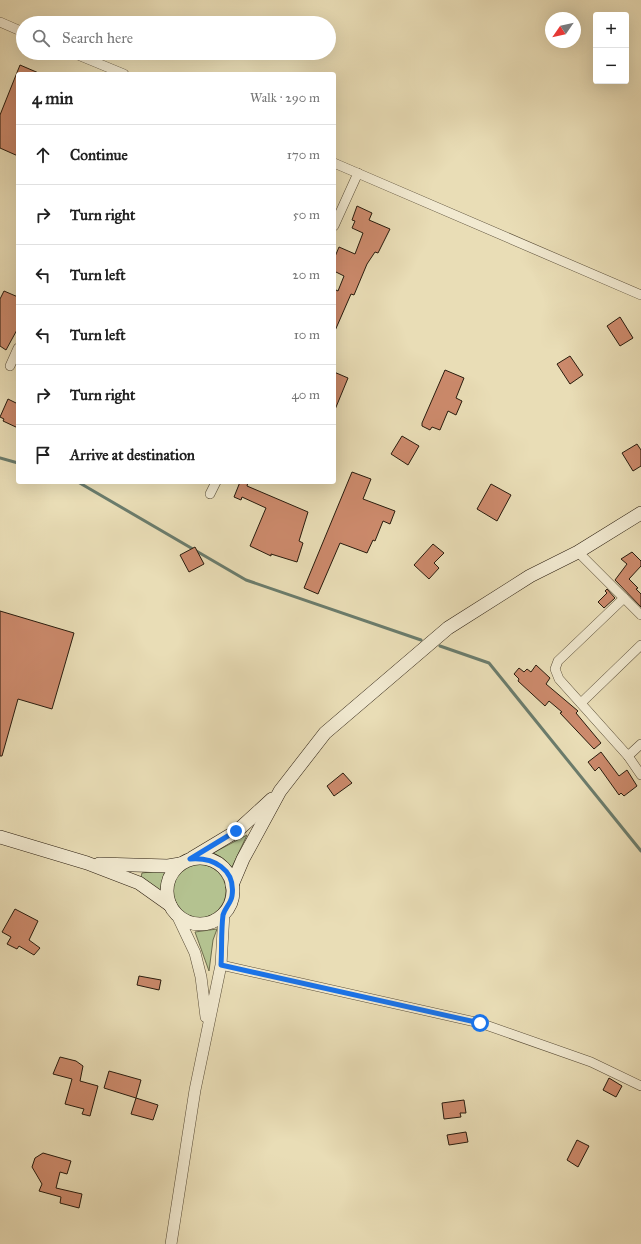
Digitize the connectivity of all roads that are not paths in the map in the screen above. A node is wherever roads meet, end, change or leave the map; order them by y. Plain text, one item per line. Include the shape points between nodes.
1 (0, 22) edge
2 (16, 29) edge
3 (91, 60) edge
4 (119, 72) edge
5 (336, 164) edge
6 (358, 173) junction
7 (336, 222) edge
8 (641, 295) edge
9 (16, 352) edge
10 (10, 366) dead end
11 (215, 484) edge
12 (210, 494) dead end
13 (641, 513) edge
14 (578, 552) junction
15 (624, 598) junction
16 (641, 615) edge
17 (641, 645) edge
18 (581, 704) junction
19 (641, 744) edge
20 (628, 756) junction
21 (641, 775) edge
22 (280, 791) junction
23 (0, 837) edge
24 (185, 862) junction
25 (87, 863) junction
26 (232, 885) junction
27 (173, 910) junction
28 (224, 914) junction
29 (221, 965) junction
30 (199, 968) junction
31 (207, 1024) junction
32 (641, 1086) edge
33 (170, 1244) edge

1 - 2 street
3 - 4 street
5 - 6 street
6 - 7 street
6 - 8 street
9 - 10 street
11 - 12 street
13 - 14 main road
14 - 15 street
14 - 22 main road via 530,576 448,628 326,733
15 - 16 street
15 - 18 street via 558,661 555,669 559,679
17 - 18 street
18 - 20 street
19 - 20 street
20 - 21 street
22 - 24 main road via 236,831
22 - 26 main road via 243,859
23 - 25 main road
24 - 25 main road via 132,865
24 - 26 main road via 201,858 212,860 225,870
24 - 27 main road via 172,872 168,883 167,894
25 - 27 main road via 139,883
26 - 28 main road via 232,895
27 - 28 main road via 185,921 195,924 215,920
27 - 30 street via 195,953
28 - 29 street
29 - 30 street via 210,974
29 - 31 street
29 - 32 street via 480,1023 591,1062
30 - 31 street
31 - 33 street

